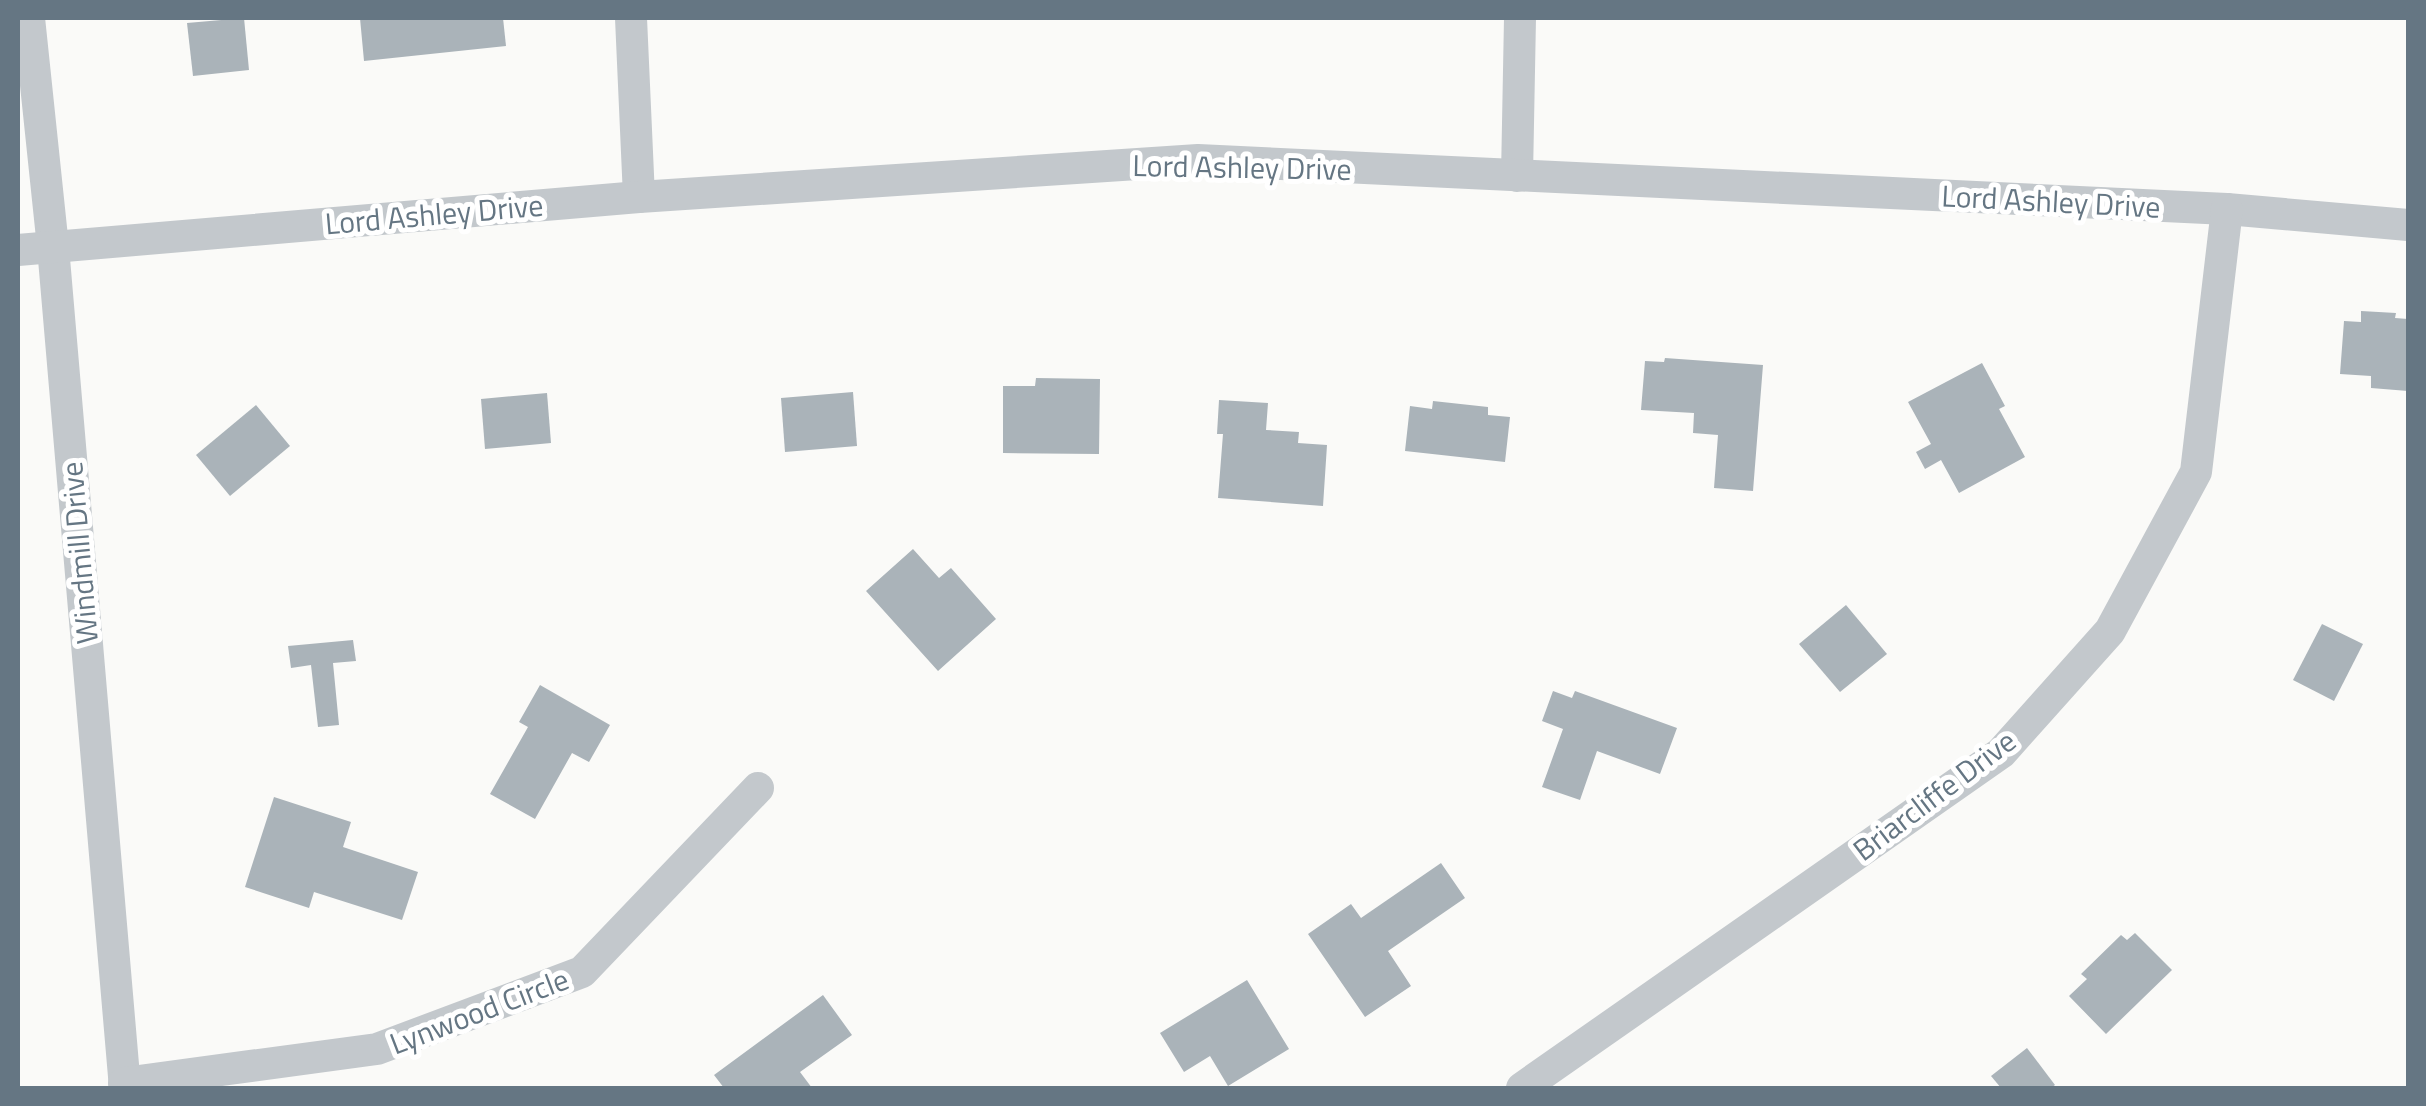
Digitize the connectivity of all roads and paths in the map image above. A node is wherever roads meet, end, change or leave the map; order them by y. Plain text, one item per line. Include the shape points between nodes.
1 (28, 18) edge
2 (630, 18) edge
3 (1520, 18) edge
4 (1516, 176) junction
5 (640, 197) junction
6 (2227, 209) junction
7 (2408, 225) edge
8 (53, 246) junction
9 (18, 250) edge
10 (758, 788) dead end
11 (124, 1086) edge
12 (1522, 1088) edge

1 - 8 street, Windmill Drive
2 - 5 street
3 - 4 street
4 - 5 street, Lord Ashley Drive via 1198,160
4 - 6 street, Lord Ashley Drive
5 - 8 street, Lord Ashley Drive
6 - 7 street, Lord Ashley Drive
6 - 12 street, Briarcliffe Drive via 2196,472 2110,631 2001,753
8 - 9 street, Lord Ashley Drive
8 - 11 street, Windmill Drive
10 - 11 street, Lynwood Circle via 582,972 378,1050

